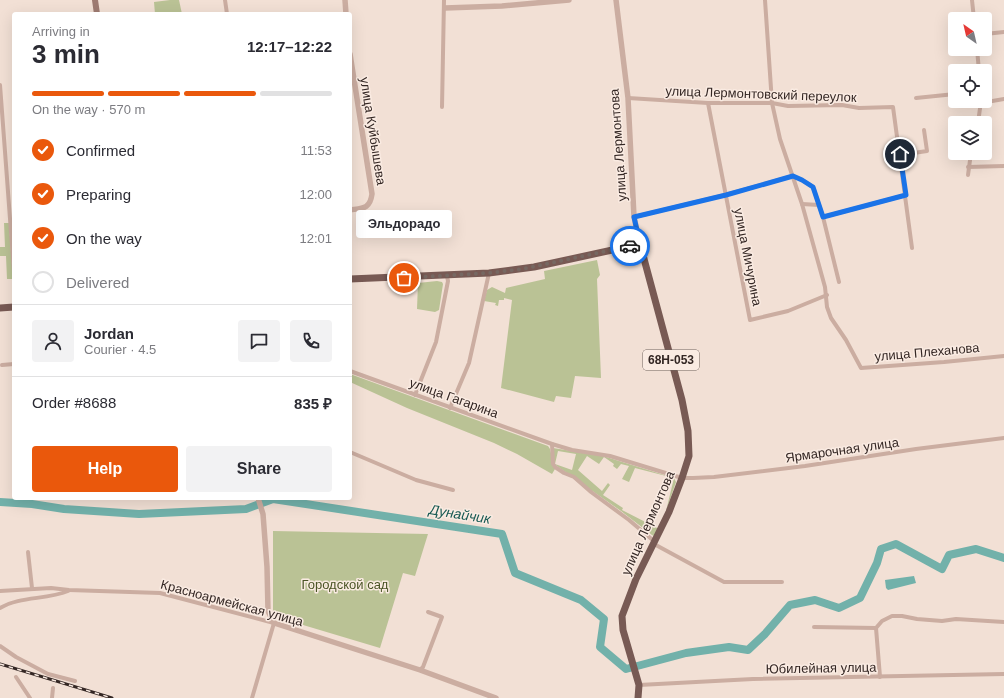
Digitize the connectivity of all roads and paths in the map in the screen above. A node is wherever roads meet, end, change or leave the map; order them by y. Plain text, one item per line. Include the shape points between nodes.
1 (95, 0) edge
2 (225, 0) edge
3 (345, 0) edge
4 (444, 0) edge
5 (569, 0) edge
6 (616, 0) edge
7 (765, 0) edge
8 (972, 0) edge
9 (445, 8) junction
10 (97, 12) edge
11 (227, 12) edge
12 (346, 12) edge
13 (973, 12) edge
14 (1004, 32) edge
15 (992, 33) edge
16 (352, 67) edge
17 (0, 85) edge
18 (948, 95) edge
19 (628, 98) junction
20 (916, 98) dead end
21 (1004, 99) edge
22 (992, 101) edge
23 (708, 103) junction
24 (772, 103) junction
25 (442, 107) dead end
26 (924, 130) dead end
27 (900, 155) junction
28 (970, 160) edge
29 (1004, 166) edge
30 (968, 167) junction
31 (968, 175) dead end
32 (793, 176) junction
33 (8, 185) junction
34 (12, 185) edge
35 (726, 195) junction
36 (906, 195) junction
37 (802, 204) junction
38 (819, 204) junction
39 (352, 210) edge
40 (634, 217) junction
41 (823, 217) junction
42 (12, 243) edge
43 (640, 244) junction
44 (912, 248) dead end
45 (489, 273) junction
46 (447, 276) junction
47 (352, 279) edge
48 (840, 282) dead end
49 (827, 295) junction
50 (12, 307) edge
51 (0, 308) edge
52 (1004, 356) edge
53 (12, 364) edge
54 (2, 365) dead end
55 (352, 372) edge
56 (415, 395) junction
57 (450, 408) junction
58 (1004, 438) edge
59 (552, 444) junction
60 (352, 453) edge
61 (682, 478) junction
62 (453, 490) dead end
63 (259, 500) edge
64 (654, 543) junction
65 (28, 552) dead end
66 (782, 582) dead end
67 (32, 588) junction
68 (69, 590) junction
69 (0, 591) edge
70 (0, 608) edge
71 (428, 612) dead end
72 (1004, 622) edge
73 (274, 623) junction
74 (814, 627) dead end
75 (876, 628) junction
76 (0, 646) edge
77 (420, 670) junction
78 (1004, 674) edge
79 (880, 677) junction
80 (16, 678) dead end
81 (75, 681) dead end
82 (639, 685) junction
83 (53, 688) dead end
84 (30, 698) edge
85 (52, 698) edge
86 (252, 698) edge
87 (496, 698) edge
88 (638, 698) edge

1 - 10 main road
2 - 11 street
3 - 12 street
4 - 9 street
5 - 9 street
6 - 19 street, улица Лермонтова
7 - 24 street
8 - 13 street
9 - 25 street
14 - 15 street
16 - 39 street, улица Куйбышева via 372,194 369,204 364,208
17 - 33 street
18 - 20 street
19 - 23 street, улица Лермонтовский переулок
19 - 40 street, улица Лермонтова
21 - 22 street
23 - 24 street, улица Лермонтовский переулок
23 - 35 street, улица Мичурина
24 - 27 street, улица Лермонтовский переулок via 788,106 893,107
24 - 32 street via 780,139
26 - 27 street via 927,151
27 - 36 street
28 - 30 street
29 - 30 street
30 - 31 street
32 - 35 street
32 - 37 street
32 - 38 street via 813,187
33 - 34 street
33 - 42 street
35 - 40 street
35 - 49 street, улица Мичурина via 750,320 788,311
36 - 41 street
36 - 44 street
37 - 38 street
37 - 49 street
38 - 41 street
40 - 43 street, улица Лермонтова
41 - 48 street
43 - 45 main road via 534,267
43 - 61 main road, улица Лермонтова / 68Н-053 via 688,431 688,456
45 - 46 main road
45 - 57 street via 470,363
46 - 47 main road
46 - 56 street via 436,342
49 - 52 street, улица Плеханова via 827,307 831,318 861,368
50 - 51 main road
53 - 54 street
55 - 56 street, улица Гагарина
56 - 57 street, улица Гагарина
57 - 59 street, улица Гагарина
58 - 61 street, Ярмарочная улица via 805,466 714,477
59 - 61 street, улица Гагарина via 610,456
59 - 64 street via 555,467 574,477
60 - 62 street via 416,480
61 - 64 main road, улица Лермонтова / 68Н-053
63 - 73 street via 263,514 268,612
64 - 66 street via 724,582
64 - 82 main road, улица Лермонтова / 68Н-053 via 622,616 623,630
65 - 67 street
67 - 68 street, Красноармейская улица
67 - 69 street, Красноармейская улица
68 - 70 street via 52,596 10,602
68 - 73 street, Красноармейская улица via 160,593
71 - 77 street via 442,617
72 - 75 street via 956,619 942,621 892,616
73 - 77 street, Красноармейская улица
73 - 86 street
74 - 75 street
75 - 79 street
76 - 81 street via 48,674
77 - 87 street, Красноармейская улица
78 - 79 street, Юбилейная улица
79 - 82 street, Юбилейная улица via 754,679
80 - 84 street
82 - 88 main road, улица Лермонтова / 68Н-053
83 - 85 street

